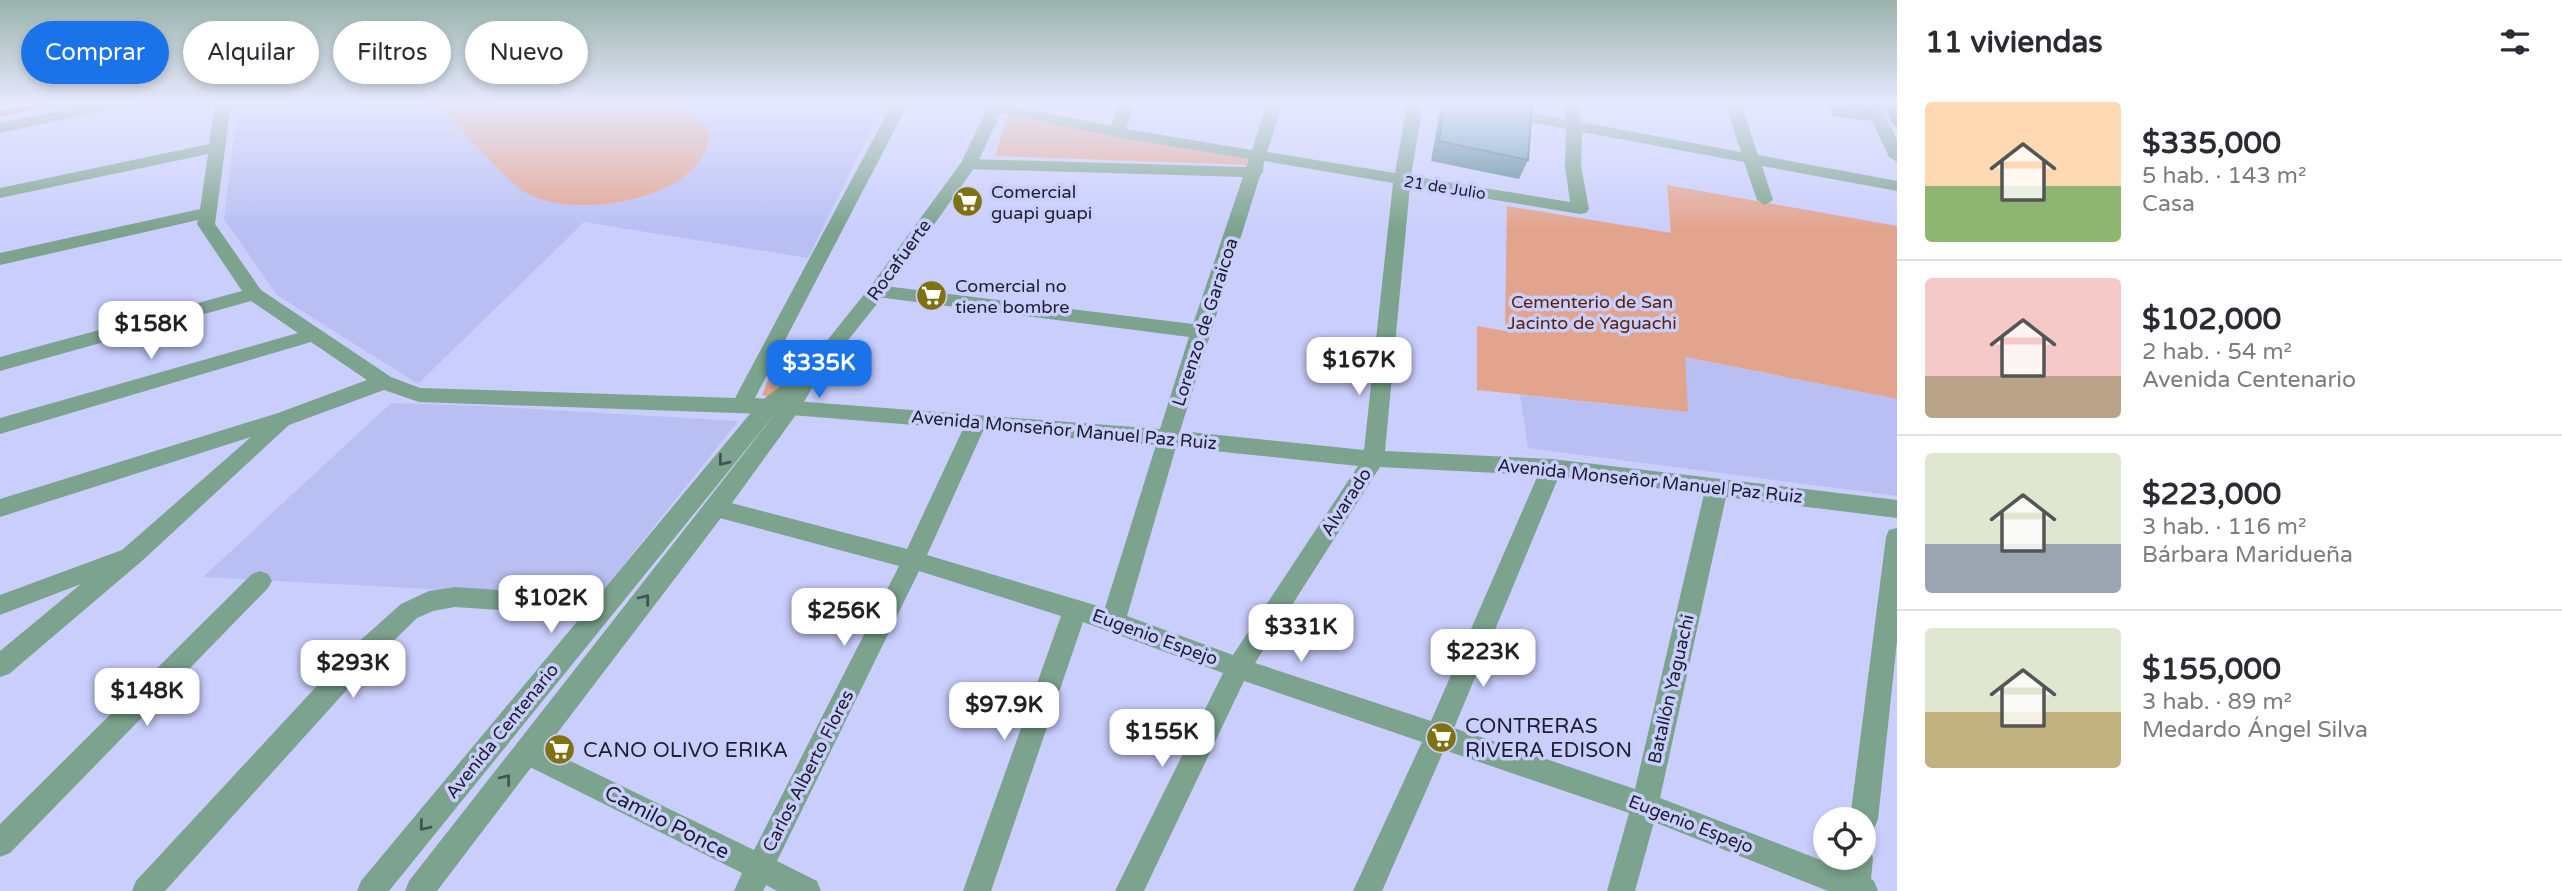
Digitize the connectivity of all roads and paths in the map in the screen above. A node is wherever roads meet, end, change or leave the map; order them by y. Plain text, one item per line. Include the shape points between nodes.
1 (878, 146) edge
2 (976, 146) edge
3 (1176, 146) edge
4 (1263, 146) edge
5 (1408, 146) edge
6 (1574, 146) edge
7 (1679, 146) edge
8 (1746, 146) edge
9 (216, 147) joint
10 (1750, 158) junction
11 (969, 164) junction
12 (1257, 164) junction
13 (1402, 180) junction
14 (1897, 186) edge
15 (0, 193) edge
16 (1765, 200) dead end
17 (208, 212) junction
18 (0, 259) edge
19 (877, 291) junction
20 (254, 294) junction
21 (1200, 332) junction
22 (313, 335) junction
23 (0, 365) edge
24 (811, 373) junction
25 (384, 382) junction
26 (741, 405) junction
27 (791, 407) junction
28 (766, 408) junction
29 (285, 419) junction
30 (976, 423) junction
31 (0, 426) edge
32 (1168, 438) junction
33 (1374, 459) junction
34 (1552, 467) junction
35 (1717, 486) junction
36 (0, 508) edge
37 (716, 508) junction
38 (1897, 509) edge
39 (1897, 537) edge
40 (135, 553) junction
41 (913, 560) junction
42 (260, 581) dead end
43 (0, 605) edge
44 (604, 607) junction
45 (1076, 608) junction
46 (1113, 621) junction
47 (0, 666) edge
48 (1238, 668) junction
49 (1438, 735) junction
50 (527, 752) junction
51 (1645, 805) junction
52 (1865, 807) edge
53 (0, 843) edge
54 (1859, 870) edge
55 (754, 880) edge
56 (1858, 890) edge
57 (146, 891) edge
58 (371, 891) edge
59 (419, 891) edge
60 (807, 891) edge
61 (977, 891) edge
62 (1129, 891) edge
63 (1367, 891) edge
64 (1622, 891) edge

1 - 26 street
2 - 11 street, Rocafuerte
3 - 12 street, 21 de Julio
4 - 12 street, Lorenzo de Garaicoa
5 - 13 street, Alvarado
6 - 13 street, 21 de Julio via 1580,209
7 - 10 street
8 - 10 street
9 - 15 street
9 - 17 street, Avenida Monseñor Manuel Paz Ruiz
10 - 14 street
10 - 16 street
11 - 12 street
11 - 19 street, Rocafuerte
12 - 13 street, 21 de Julio
12 - 21 street, Lorenzo de Garaicoa
13 - 33 street, Alvarado
17 - 18 street
17 - 20 street, Avenida Monseñor Manuel Paz Ruiz via 206,223
19 - 21 street
19 - 24 street, Rocafuerte
20 - 22 street, Avenida Monseñor Manuel Paz Ruiz
20 - 23 street
21 - 32 street, Lorenzo de Garaicoa
22 - 25 street, Avenida Monseñor Manuel Paz Ruiz
22 - 31 street
24 - 27 street, Rocafuerte
24 - 28 street, Rocafuerte
25 - 26 street, Avenida Monseñor Manuel Paz Ruiz via 419,395
25 - 29 street
26 - 28 street, Avenida Monseñor Manuel Paz Ruiz
27 - 28 street, Avenida Monseñor Manuel Paz Ruiz
27 - 30 street, Avenida Monseñor Manuel Paz Ruiz
27 - 37 street, Avenida Centenario
28 -> 44 street, Avenida Centenario
29 - 36 street
29 - 40 street
30 - 32 street, Avenida Monseñor Manuel Paz Ruiz
30 - 41 street, Carlos Alberto Flores
32 - 33 street, Avenida Monseñor Manuel Paz Ruiz
32 - 46 street, Lorenzo de Garaicoa
33 - 34 street, Avenida Monseñor Manuel Paz Ruiz
33 - 48 street, Alvarado
34 - 35 street, Avenida Monseñor Manuel Paz Ruiz
34 - 49 street
35 - 38 street, Avenida Monseñor Manuel Paz Ruiz
35 - 51 street, Batallón Yaguachi
37 - 41 street, Eugenio Espejo
50 -> 37 street, Avenida Centenario
39 - 52 street
40 - 43 street
40 - 47 street
41 - 45 street, Eugenio Espejo
41 - 55 street, Carlos Alberto Flores
42 - 53 street
44 - 57 street via 455,597 429,601 409,611 363,654
44 -> 58 street, Avenida Centenario
45 - 46 street, Eugenio Espejo
45 - 61 street
46 - 48 street, Eugenio Espejo
48 - 49 street, Eugenio Espejo
48 - 62 street, Alvarado
49 - 51 street, Eugenio Espejo
49 - 63 street
50 - 55 street, Camilo Ponce
59 -> 50 street, Avenida Centenario
51 - 56 street, Eugenio Espejo
51 - 64 street, Batallón Yaguachi
54 - 56 street
55 - 60 street, Camilo Ponce

